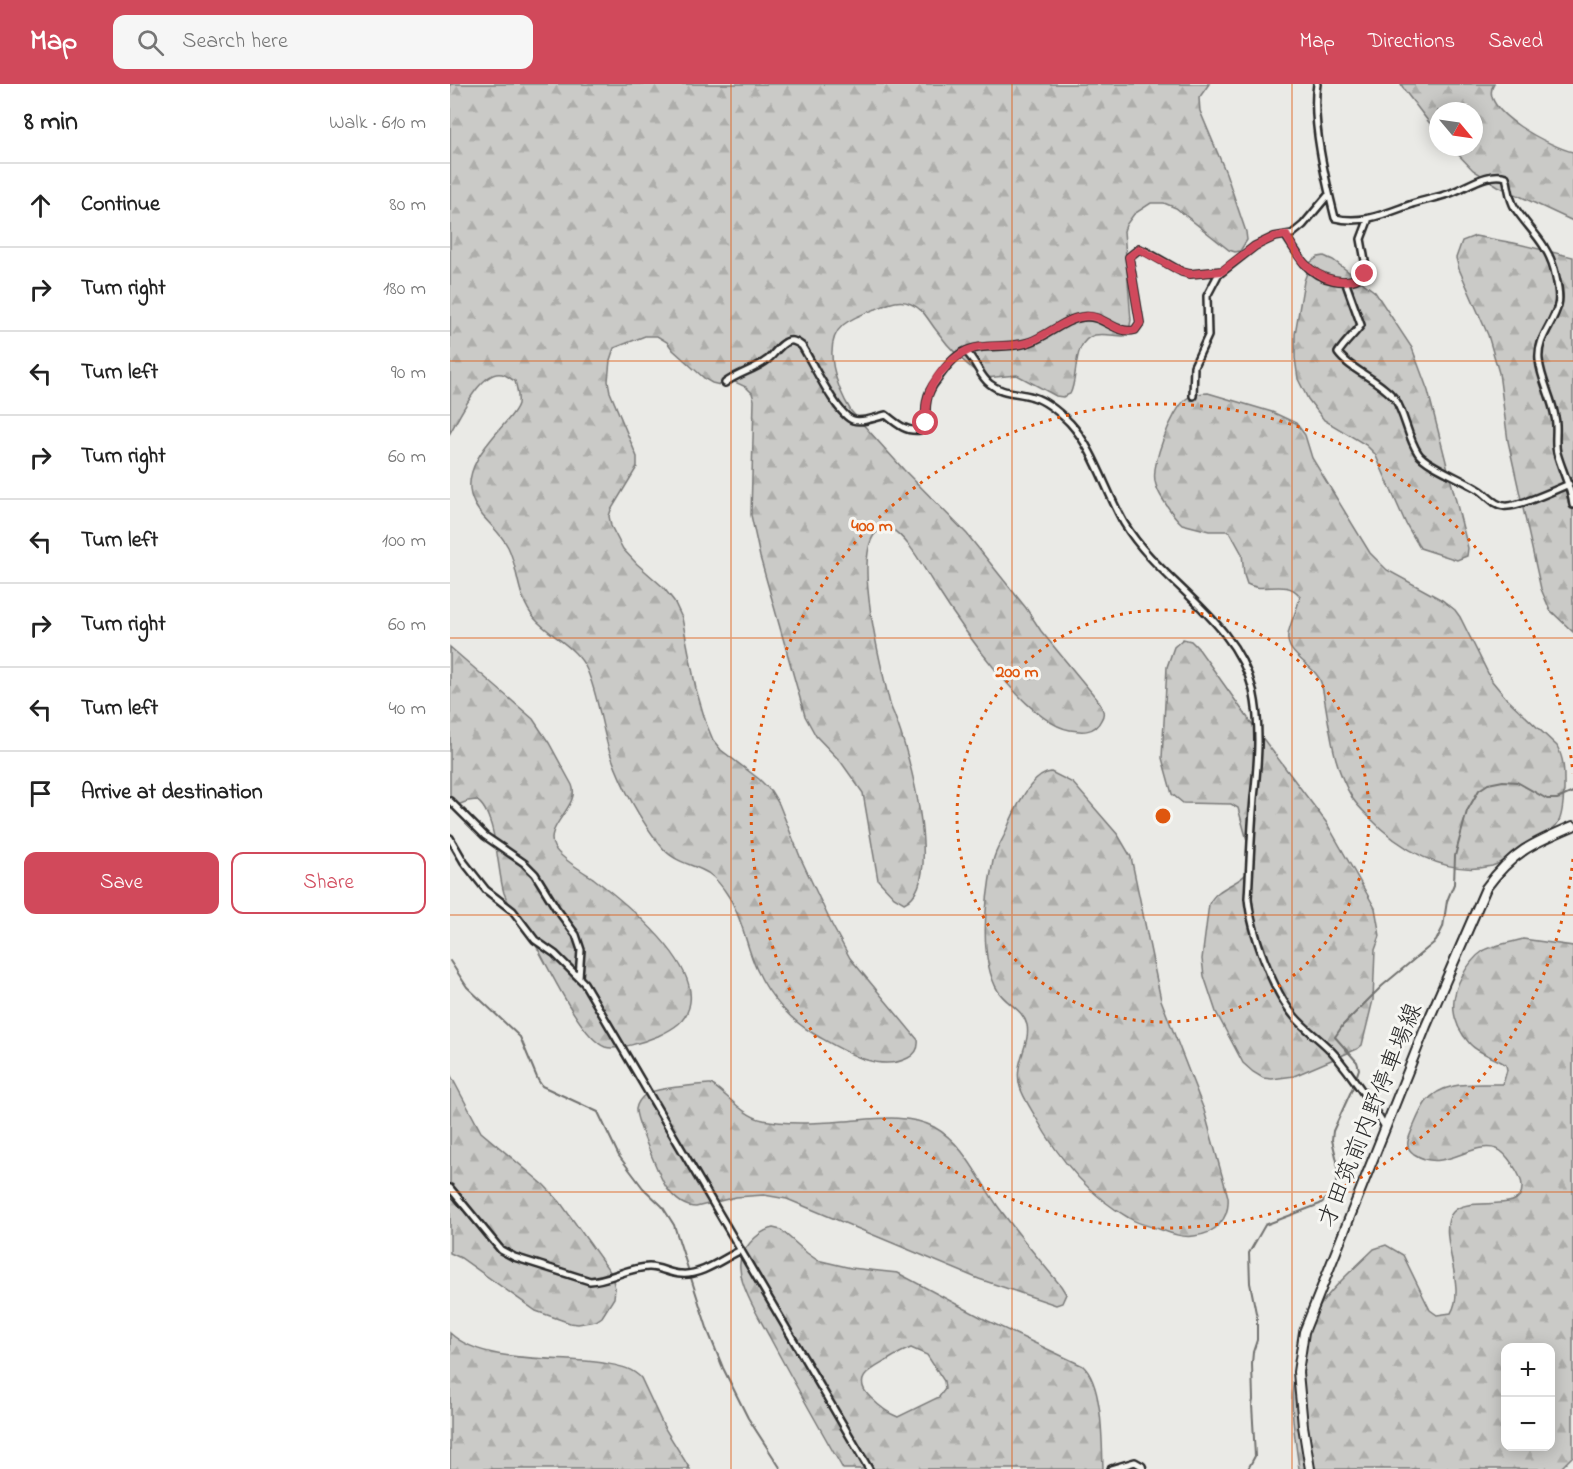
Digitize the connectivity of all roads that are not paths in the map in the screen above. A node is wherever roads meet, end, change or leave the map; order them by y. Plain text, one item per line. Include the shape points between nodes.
1 (1317, 84) edge
2 (1329, 194) junction
3 (1369, 218) junction
4 (1286, 235) junction
5 (1222, 271) junction
6 (1345, 281) junction
7 (966, 352) junction
8 (725, 383) dead end
9 (1192, 396) dead end
10 (1569, 484) junction
11 (1573, 506) edge
12 (450, 801) edge
13 (1573, 826) edge
14 (450, 838) edge
15 (579, 977) junction
16 (1385, 1127) junction
17 (450, 1188) edge
18 (741, 1250) junction
19 (869, 1469) edge
20 (1111, 1469) edge
21 (1143, 1469) edge
22 (1310, 1469) edge

1 - 2 street via 1314,106
2 - 3 street via 1335,218
2 - 4 street via 1303,225
3 - 6 street via 1361,239 1367,272
3 - 10 street via 1449,194 1485,178 1506,177 1511,200 1534,230 1553,267 1559,296 1539,348 1539,361 1555,413 1557,453
4 - 5 street via 1255,246
4 - 6 street via 1311,270 1335,281
5 - 7 street via 1182,272 1139,249 1129,257 1140,323 1135,330 1123,331 1086,316 1030,342
5 - 9 street via 1207,296 1208,336 1194,366
6 - 10 street via 1361,325 1338,353 1396,400 1420,457 1503,506
7 - 8 street via 935,381 927,397 926,423 920,430 906,430 886,416 855,421 845,415 796,342 783,344 755,368
7 - 16 street via 991,385 1034,397 1072,426 1140,546 1208,614 1245,668 1256,707 1259,754 1248,898 1250,918 1260,949 1290,1010 1336,1056
10 - 11 street
12 - 15 street via 485,836 535,874 576,935 581,950
13 - 16 main road, 才田筑前内野停車場線 via 1515,856 1486,888
14 - 15 street via 486,890 513,911 535,940
15 - 18 street
16 - 22 main road, 才田筑前内野停車場線 via 1304,1332 1298,1372
17 - 18 street via 501,1250 590,1281 649,1267 682,1275 697,1272
18 - 19 street
20 - 21 street via 1135,1462

